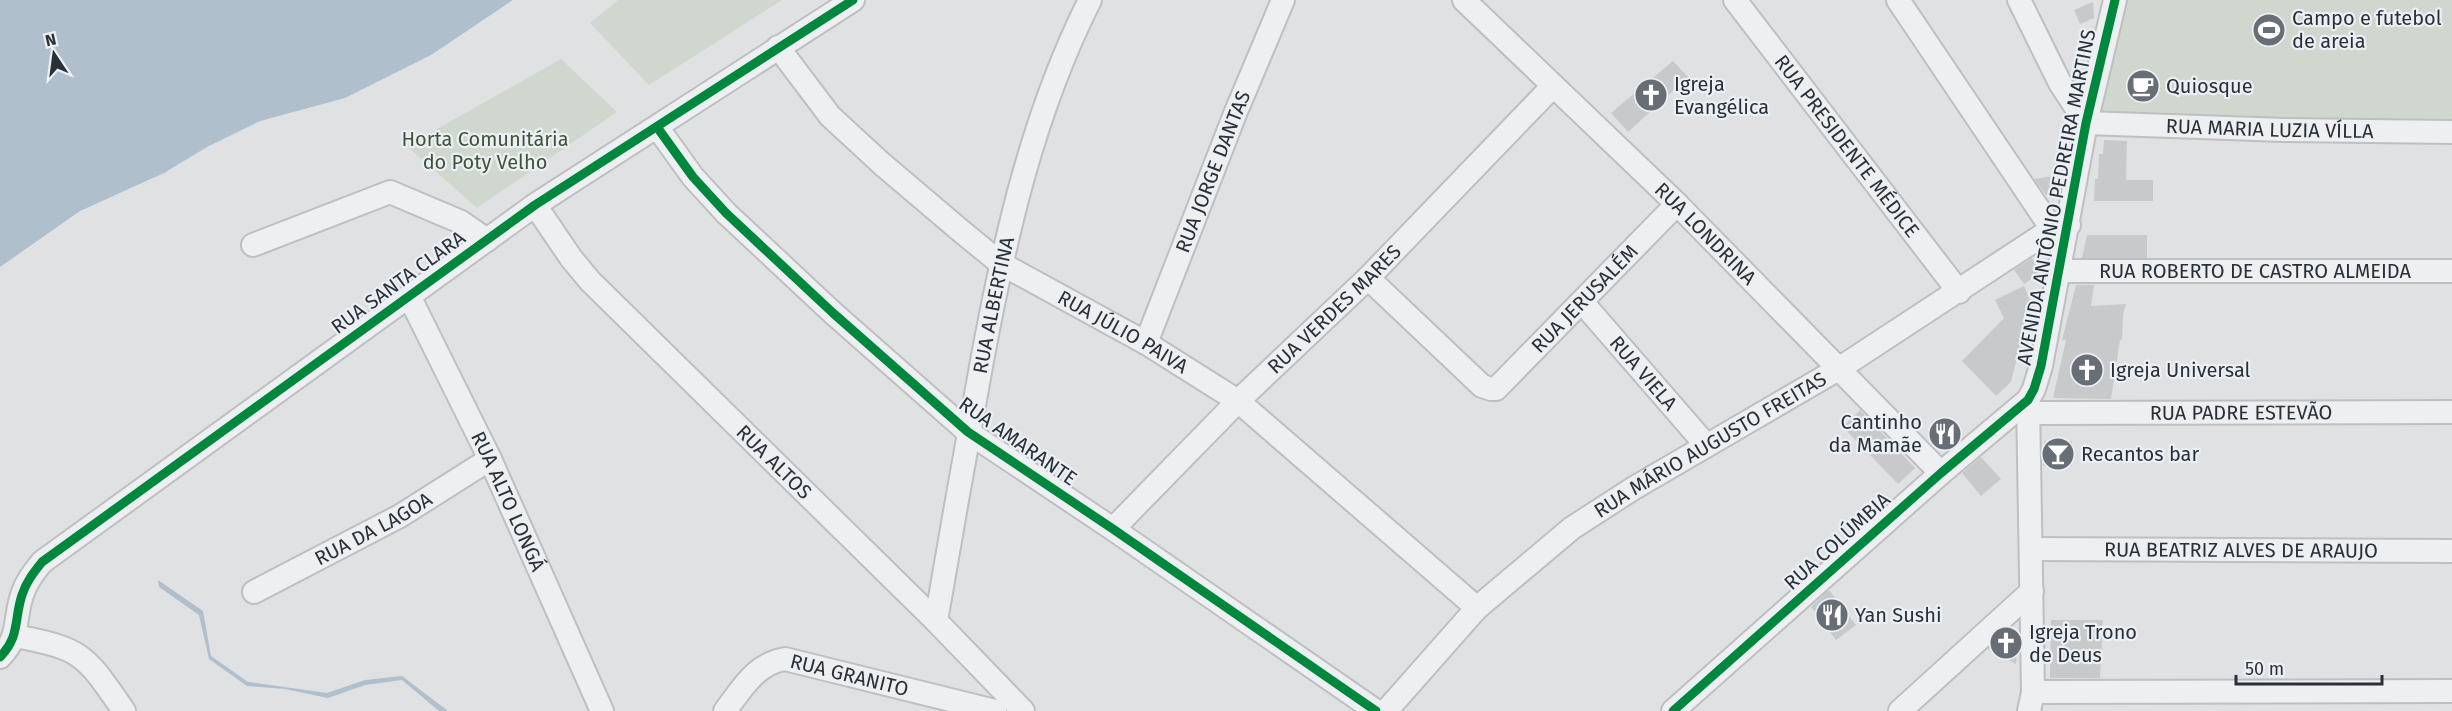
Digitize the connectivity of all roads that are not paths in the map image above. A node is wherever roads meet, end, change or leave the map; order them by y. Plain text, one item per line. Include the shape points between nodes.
1 (853, 0) edge
2 (1090, 0) edge
3 (1284, 0) edge
4 (1464, 0) edge
5 (1735, 0) edge
6 (1898, 0) edge
7 (2019, 0) edge
8 (2115, 0) edge
9 (778, 47) junction
10 (1553, 86) junction
11 (2086, 123) junction
12 (657, 127) junction
13 (2452, 132) edge
14 (1677, 204) junction
15 (535, 205) junction
16 (2061, 227) junction
17 (487, 240) junction
18 (253, 245) dead end
19 (1000, 263) junction
20 (2059, 271) junction
21 (2452, 271) edge
22 (1368, 278) junction
23 (1959, 292) junction
24 (409, 296) junction
25 (1582, 302) junction
26 (1146, 343) junction
27 (1840, 368) junction
28 (1238, 401) junction
29 (2029, 406) junction
30 (2452, 412) edge
31 (968, 432) junction
32 (1706, 445) junction
33 (490, 459) junction
34 (1941, 473) junction
35 (1113, 529) junction
36 (2031, 549) junction
37 (2452, 551) edge
38 (2032, 591) junction
39 (254, 592) dead end
40 (1477, 608) junction
41 (936, 621) junction
42 (15, 636) junction
43 (0, 657) edge
44 (2452, 691) edge
45 (2031, 701) edge
46 (124, 711) edge
47 (602, 711) edge
48 (725, 711) edge
49 (995, 711) edge
50 (1023, 711) edge
51 (1376, 711) edge
52 (1386, 711) edge
53 (1673, 711) edge
54 (1900, 711) edge

1 - 9 street, RUA SANTA CLARA
2 - 19 street, RUA ALBERTINA via 1049,94
3 - 26 street, RUA JORGE DANTAS
4 - 10 street, RUA LONDRINA
5 - 23 street, RUA PRESIDENTE MÉDICE
6 - 16 street
7 - 11 street via 2060,83
8 - 11 street, AVENIDA ANTÔNIO PEDREIRA MARTINS
9 - 12 street, RUA SANTA CLARA
9 - 19 street, RUA JÚLIO PAIVA via 830,116
10 - 14 street, RUA LONDRINA
10 - 22 street, RUA VERDES MARES
11 - 13 street, RUA MARIA LUZIA VÍLLA
11 - 16 street, AVENIDA ANTÔNIO PEDREIRA MARTINS
12 - 15 street, RUA SANTA CLARA
12 - 31 street, RUA AMARANTE via 693,177 726,213
14 - 25 street, RUA JERUSALÉM
14 - 27 street, RUA LONDRINA
15 - 17 street, RUA SANTA CLARA
15 - 41 street, RUA ALTOS via 590,281
16 - 20 street, AVENIDA ANTÔNIO PEDREIRA MARTINS
16 - 23 street, RUA MÁRIO AUGUSTO FREITAS
17 - 18 street via 460,222 390,192
17 - 24 street, RUA SANTA CLARA
19 - 26 street, RUA JÚLIO PAIVA
19 - 31 street, RUA ALBERTINA
20 - 21 street, RUA ROBERTO DE CASTRO ALMEIDA
20 - 29 street, AVENIDA ANTÔNIO PEDREIRA MARTINS via 2041,366
22 - 25 street, RUA JERUSALÉM via 1482,386 1491,389 1500,386
22 - 28 street, RUA VERDES MARES
23 - 27 street, RUA MÁRIO AUGUSTO FREITAS
24 - 33 street, RUA ALTO LONGÁ
24 - 42 street, RUA SANTA CLARA via 42,562 21,595
25 - 32 street, RUA VIELA
26 - 28 street, RUA JÚLIO PAIVA
27 - 32 street, RUA MÁRIO AUGUSTO FREITAS
27 - 34 street, RUA LONDRINA
28 - 35 street, RUA VERDES MARES
28 - 40 street, RUA JÚLIO PAIVA
29 - 30 street, RUA PADRE ESTEVÃO
29 - 34 street, RUA COLÚMBIA
29 - 36 street
31 - 35 street, RUA AMARANTE
31 - 41 street, RUA ALBERTINA
32 - 40 street, RUA MÁRIO AUGUSTO FREITAS via 1572,528
33 - 39 street, RUA DA LAGOA via 400,516
33 - 47 street, RUA ALTO LONGÁ
34 - 53 street, RUA COLÚMBIA
35 - 51 street, RUA AMARANTE
36 - 37 street, RUA BEATRIZ ALVES DE ARAUJO
36 - 38 street
38 - 45 street
38 - 54 street
40 - 52 street, RUA MÁRIO AUGUSTO FREITAS
41 - 50 street, RUA ALTOS
42 - 43 street
42 - 46 street via 58,644 85,659
44 - 45 street
48 - 49 street, RUA GRANITO via 758,669 785,659

